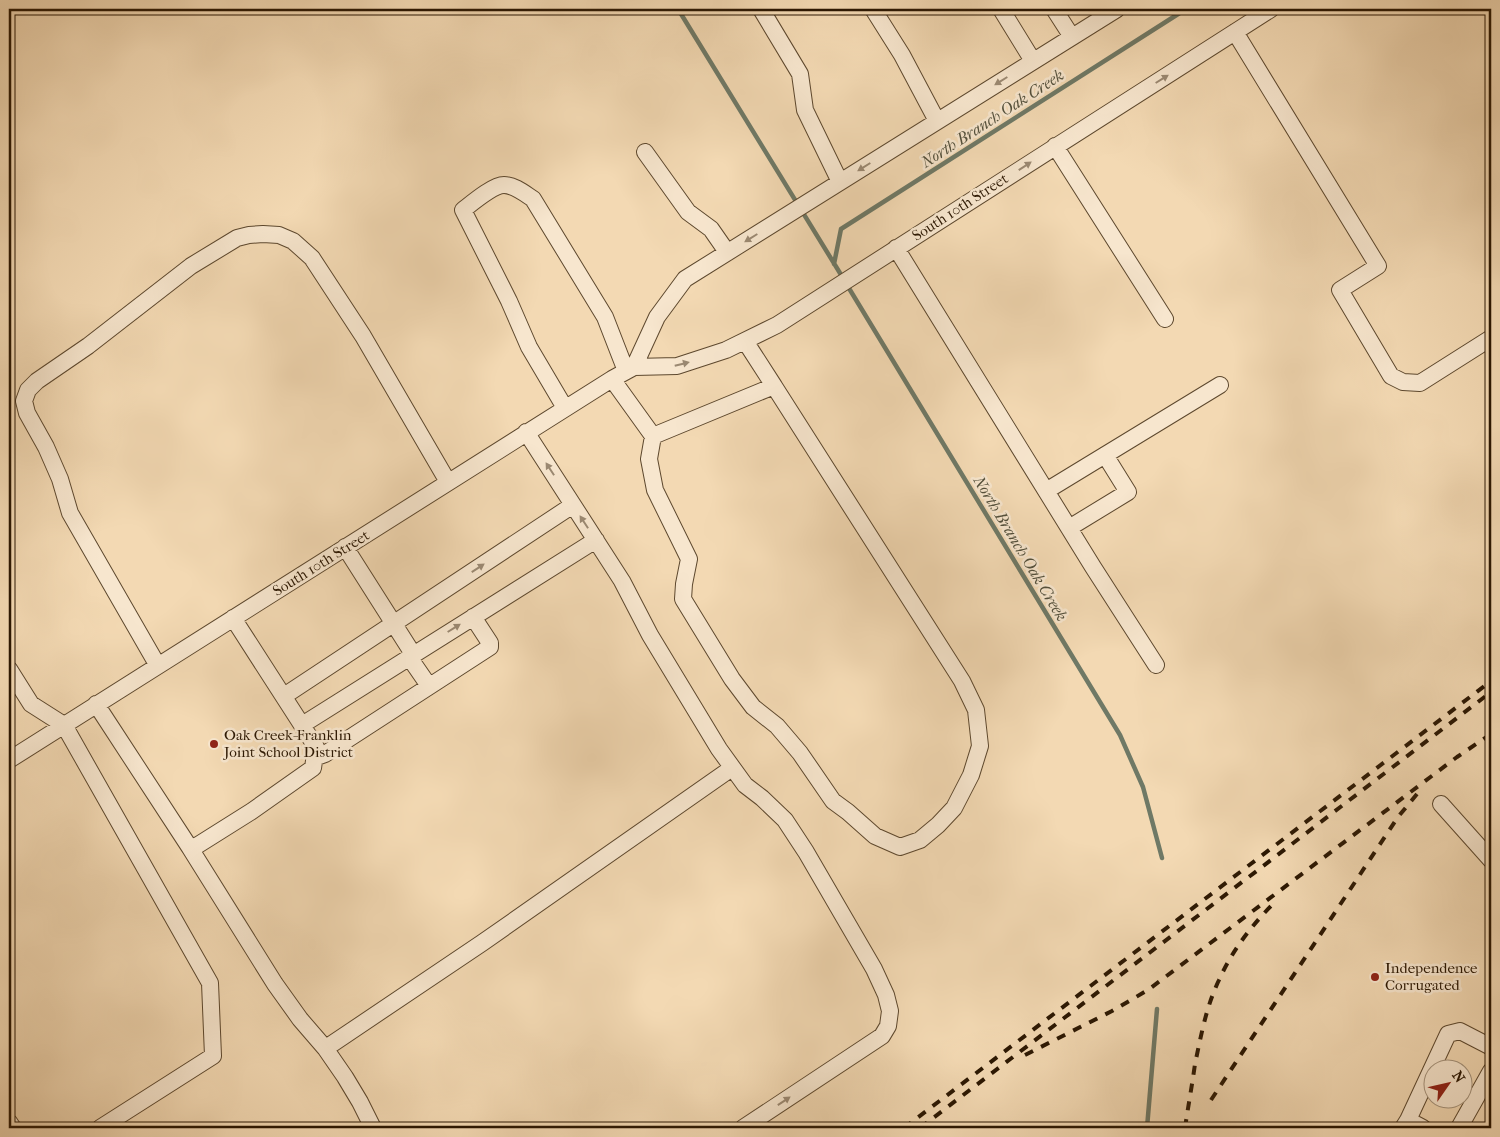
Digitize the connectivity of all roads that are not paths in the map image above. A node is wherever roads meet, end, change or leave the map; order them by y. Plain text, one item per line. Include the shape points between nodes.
1 (761, 9) edge
2 (873, 9) edge
3 (1001, 9) edge
4 (1054, 9) edge
5 (1117, 9) edge
6 (1271, 9) edge
7 (1235, 32) junction
8 (1072, 37) junction
9 (1033, 61) junction
10 (937, 121) junction
11 (1055, 146) junction
12 (646, 152) dead end
13 (840, 182) junction
14 (896, 248) junction
15 (727, 252) junction
16 (1165, 319) dead end
17 (1491, 338) edge
18 (745, 341) junction
19 (624, 372) junction
20 (1220, 385) dead end
21 (774, 386) junction
22 (565, 408) junction
23 (526, 432) junction
24 (653, 436) junction
25 (1105, 455) junction
26 (448, 482) junction
27 (1046, 491) junction
28 (573, 505) junction
29 (1069, 528) junction
30 (596, 540) junction
31 (345, 547) junction
32 (473, 616) junction
33 (233, 618) junction
34 (394, 624) junction
35 (411, 656) junction
36 (1156, 665) dead end
37 (158, 666) junction
38 (9, 669) edge
39 (429, 686) junction
40 (284, 696) junction
41 (96, 704) junction
42 (64, 725) junction
43 (302, 725) junction
44 (314, 758) junction
45 (9, 760) edge
46 (732, 768) junction
47 (1441, 804) dead end
48 (190, 848) junction
49 (1491, 860) edge
50 (1491, 1047) edge
51 (326, 1048) junction
52 (1491, 1071) edge
53 (9, 1122) edge
54 (1405, 1124) edge
55 (12, 1128) edge
56 (100, 1128) edge
57 (373, 1128) edge
58 (743, 1128) edge
59 (1424, 1128) edge
60 (1459, 1128) edge

1 - 13 street via 800,74 804,110
2 - 10 street
3 - 9 street
4 - 8 street
5 - 8 street
6 - 7 street, South 10th Street
11 -> 7 street, South 10th Street
7 - 17 street via 1378,266 1340,290 1391,376 1404,382 1420,383
8 - 9 street
9 -> 10 street
10 -> 13 street
14 -> 11 street, South 10th Street
11 - 16 street
12 - 15 street via 688,212 711,229
13 -> 15 street
14 - 18 street, South 10th Street via 776,325
14 - 27 street
15 - 19 street via 685,279 657,317
19 -> 18 street, South 10th Street via 677,366
18 - 21 street
19 - 22 street, South 10th Street
19 - 22 street via 605,317 532,199 503,185 488,191 463,210 530,347
19 - 24 street
20 - 25 street
21 - 24 street
21 - 24 street via 962,681 976,710 980,746 971,775 954,808 920,840 900,847 875,836 833,801 800,753 777,726 752,707 732,679 684,599 689,559 655,490 649,459
22 - 23 street, South 10th Street
23 - 26 street, South 10th Street
28 -> 23 street
25 - 27 street
25 - 29 street via 1128,492
26 - 31 street, South 10th Street
26 - 37 street via 363,336 312,258 293,241 279,235 237,238 214,252 37,382 28,390 24,401 60,479 70,513
27 - 29 street
30 -> 28 street
34 -> 28 street
29 - 36 street
30 - 32 street
30 - 46 street
31 - 33 street, South 10th Street
31 - 34 street
35 -> 32 street
32 - 39 street via 490,647
33 - 37 street, South 10th Street
33 - 40 street
34 - 35 street
34 - 40 street
35 - 39 street
35 - 43 street
37 - 41 street, South 10th Street
38 - 42 street via 31,704
39 - 44 street
40 - 43 street
41 - 42 street, South 10th Street
41 - 48 street
42 - 45 street, South 10th Street
42 - 56 street via 210,983 213,1056
43 - 44 street via 316,746
44 - 48 street via 313,768 252,811
46 - 51 street
58 -> 46 street via 882,1036 888,1026 890,1011 874,969 806,852 785,820 745,785
47 - 49 street
48 - 51 street via 275,984
50 - 54 street via 1460,1031 1448,1034
51 - 57 street
52 - 60 street
53 - 55 street
54 - 59 street

